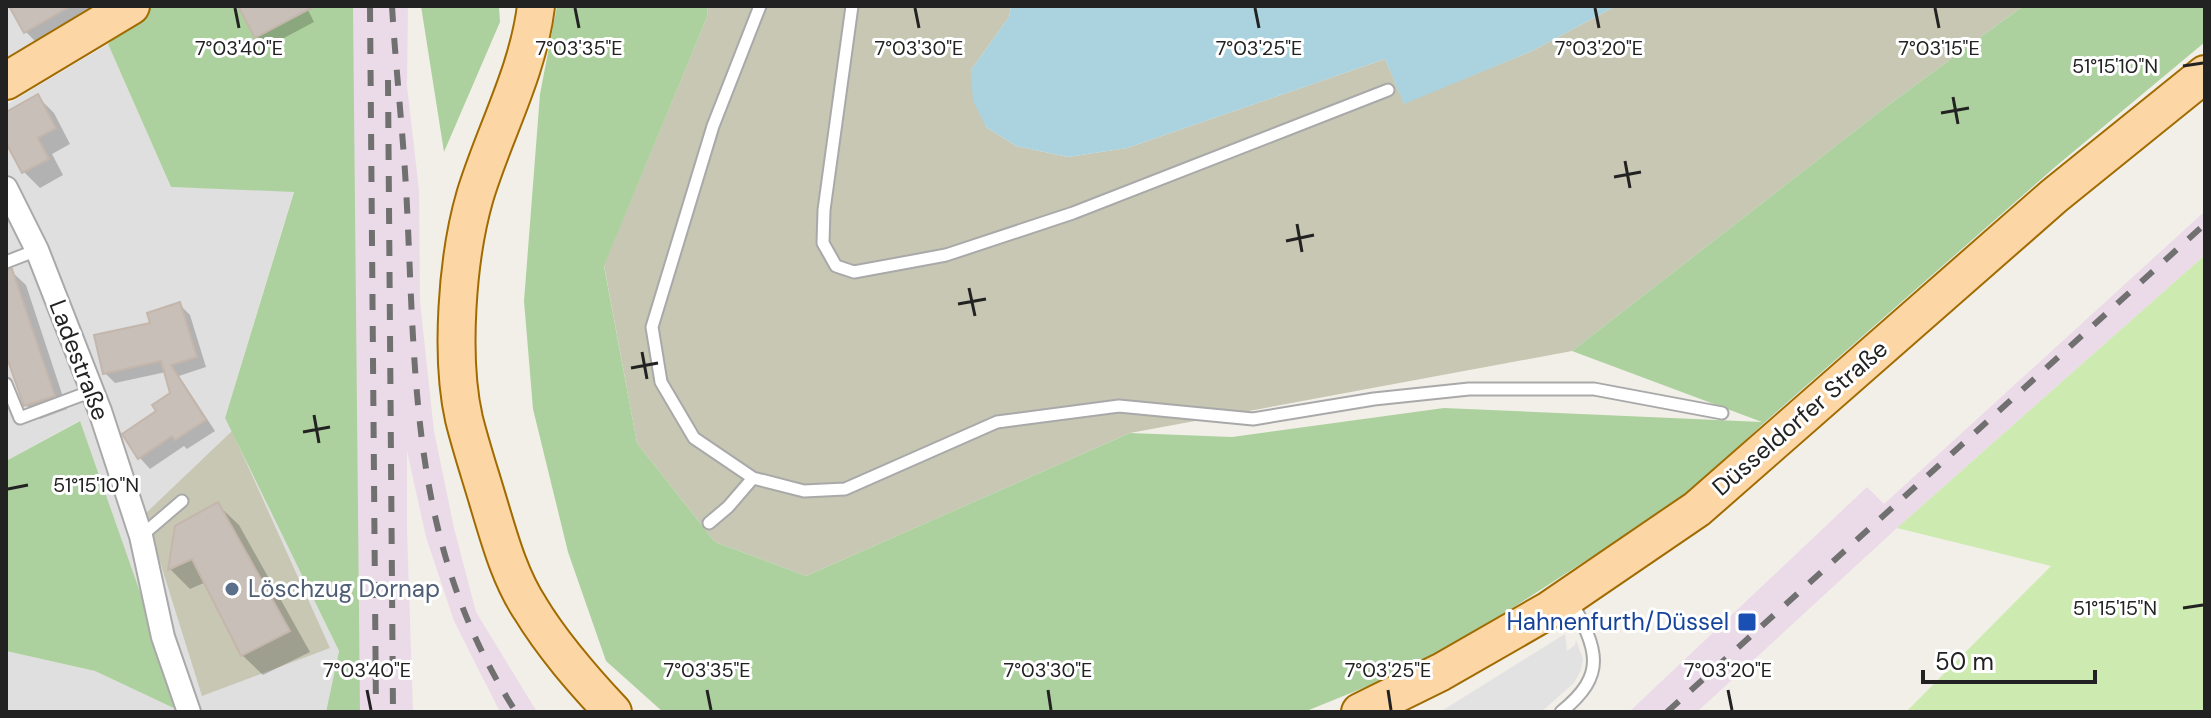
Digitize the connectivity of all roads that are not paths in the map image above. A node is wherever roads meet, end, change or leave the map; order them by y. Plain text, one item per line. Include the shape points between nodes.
1 (131, 6) edge
2 (536, 6) edge
3 (760, 6) edge
4 (852, 6) edge
5 (2205, 74) edge
6 (6, 81) edge
7 (1388, 90) dead end
8 (6, 188) edge
9 (14, 219) edge
10 (37, 250) junction
11 (6, 262) edge
12 (6, 384) edge
13 (92, 391) junction
14 (1722, 413) dead end
15 (753, 478) junction
16 (182, 501) dead end
17 (709, 523) dead end
18 (141, 536) junction
19 (1569, 597) junction
20 (189, 712) edge
21 (613, 712) edge
22 (1360, 712) edge
23 (1561, 712) edge

1 - 6 main road
2 - 21 main road via 530,40 475,196 465,241 457,319 464,417 516,583 570,665
3 - 15 lane via 713,126 652,327 661,382 694,438
4 - 7 lane via 823,243 836,266 854,272 946,255 1073,213
5 - 19 main road, Düsseldorfer Straße via 2054,196 1697,509
8 - 9 street, Ladestraße
9 - 10 street, Ladestraße
10 - 11 lane
10 - 13 street, Ladestraße
12 - 13 lane via 20,418
13 - 18 street, Ladestraße
14 - 15 lane via 1594,389 1469,389 1253,419 1119,406 997,422 845,489 804,491
15 - 17 lane
16 - 18 lane
18 - 20 street, Ladestraße via 163,637
19 - 22 main road, Düsseldorfer Straße via 1441,672
19 - 23 lane via 1595,659 1585,689

